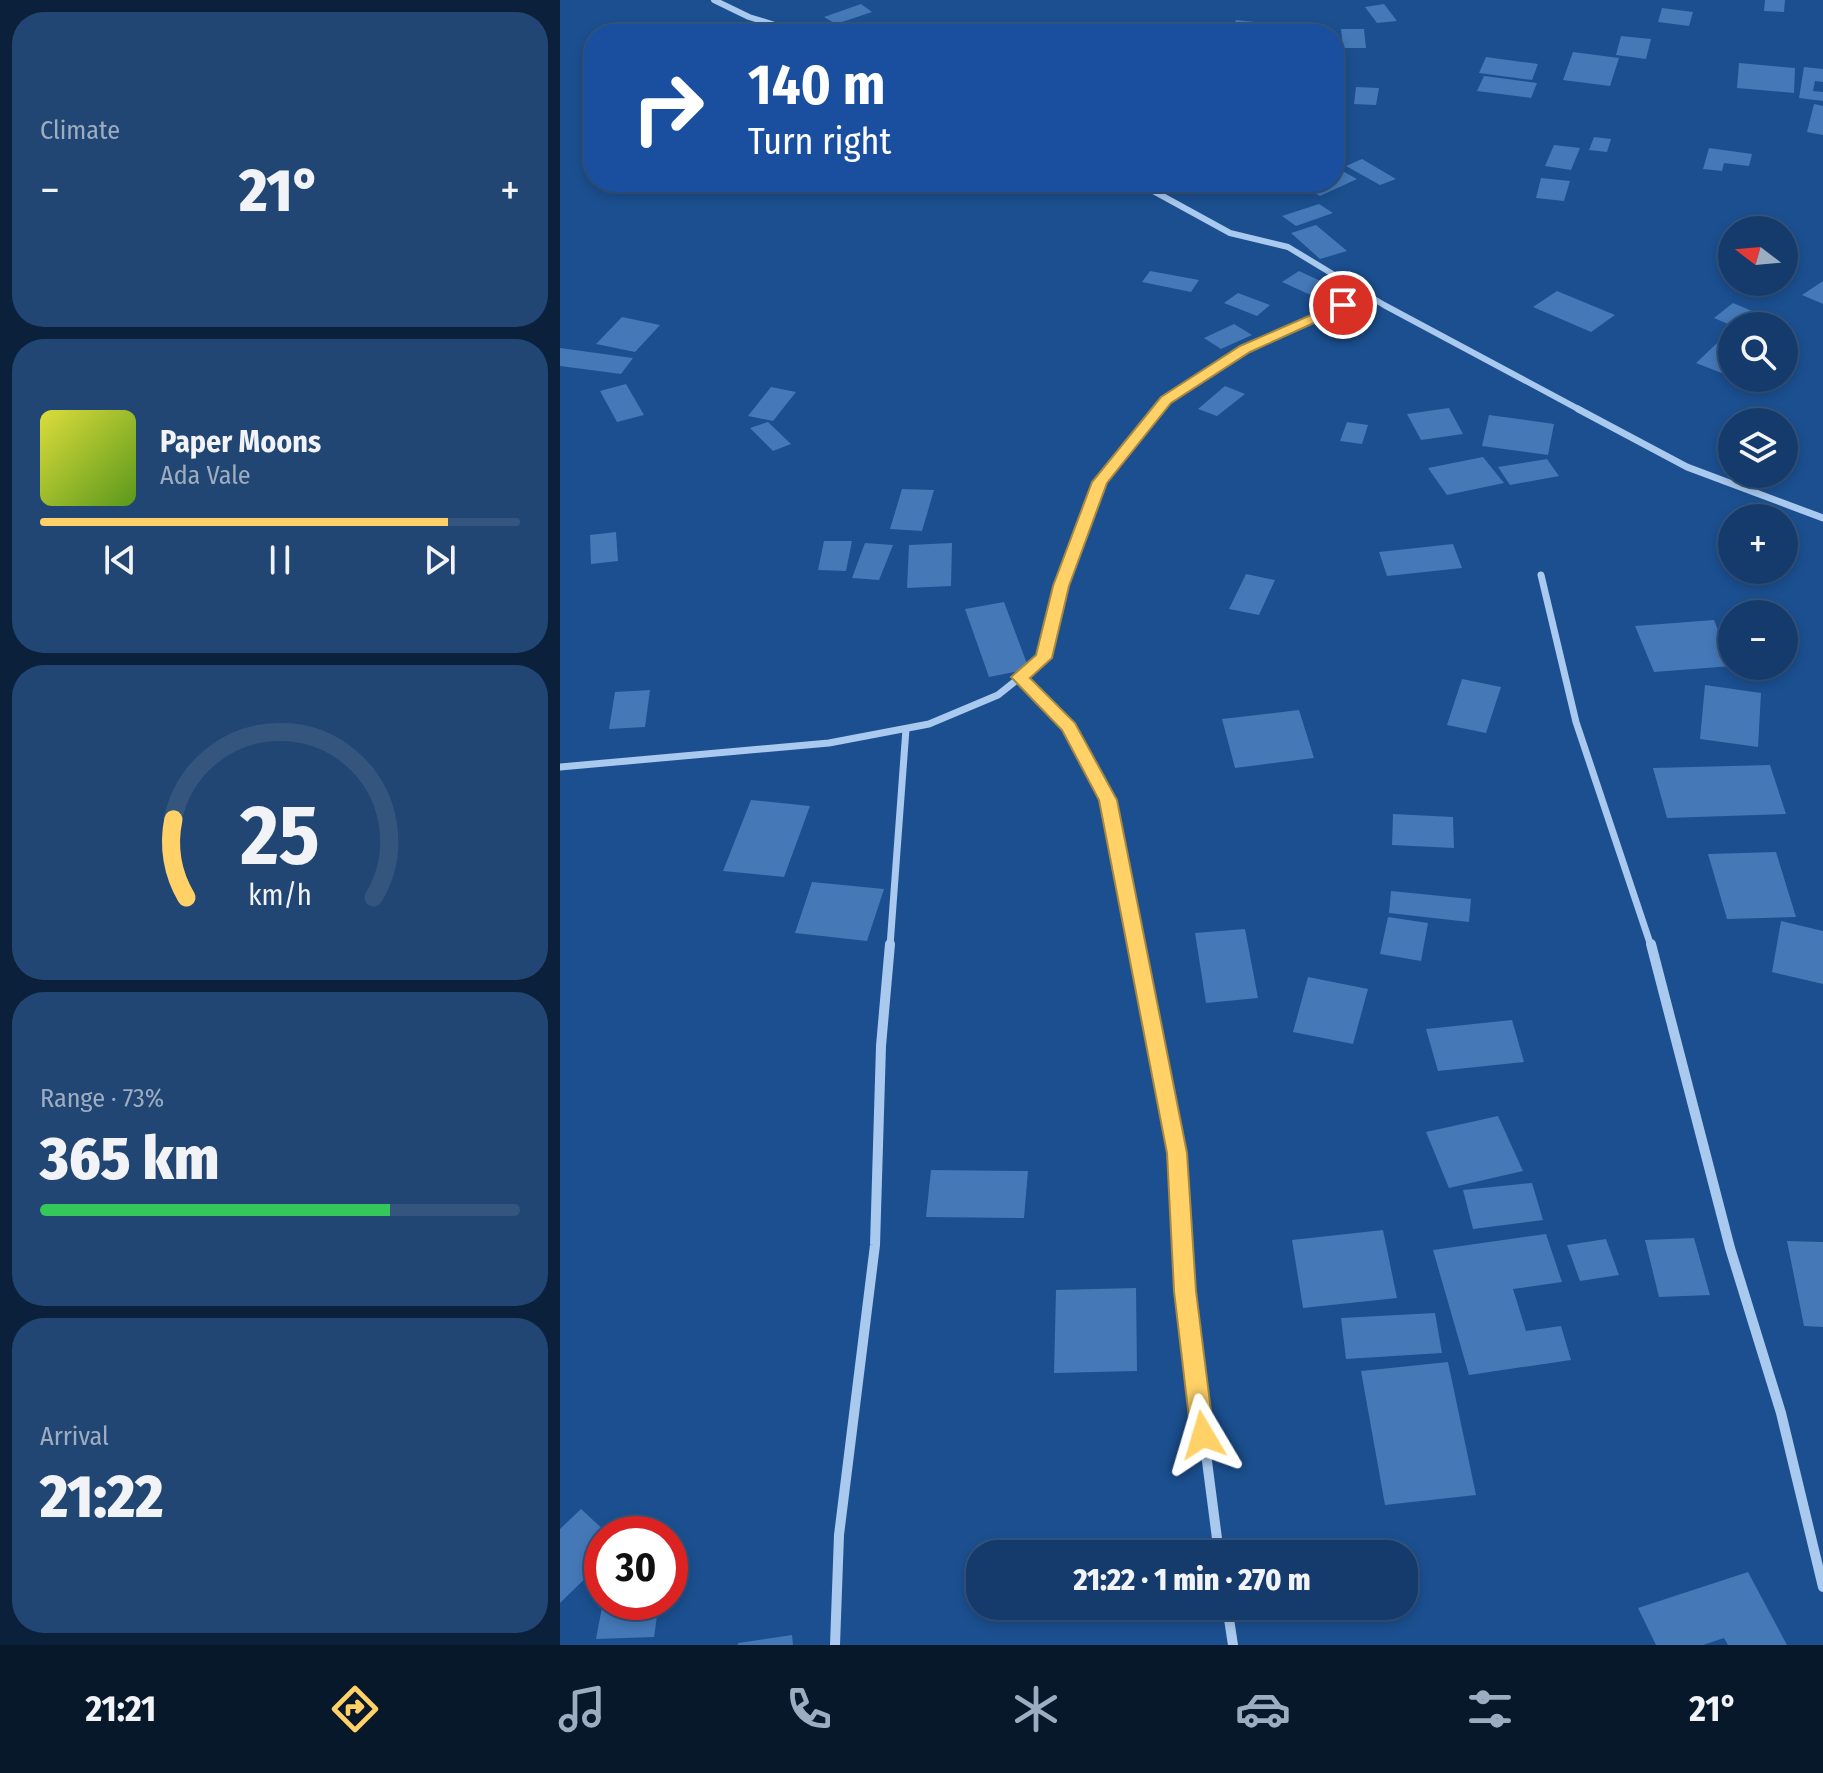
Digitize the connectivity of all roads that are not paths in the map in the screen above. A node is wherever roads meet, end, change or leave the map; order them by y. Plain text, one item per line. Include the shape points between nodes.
1 (714, 0) edge
2 (776, 24) edge
3 (1155, 192) edge
4 (1367, 295) junction
5 (1823, 518) edge
6 (1541, 575) dead end
7 (1020, 677) junction
8 (906, 729) junction
9 (560, 767) edge
10 (1217, 1540) edge
11 (1823, 1587) edge
12 (1229, 1620) edge
13 (835, 1645) edge
14 (1233, 1645) edge

1 - 2 street
3 - 4 street via 1230,233 1288,247
4 - 5 street via 1687,467
4 - 7 street via 1245,349 1166,400 1100,482 1061,586 1044,658
6 - 11 street via 1576,722 1652,948 1730,1248 1781,1413
7 - 8 street via 998,695
7 - 10 street via 1069,727 1108,800 1177,1153 1185,1291
8 - 9 street via 829,743
8 - 13 street via 881,1046 875,1245 839,1535
12 - 14 street

